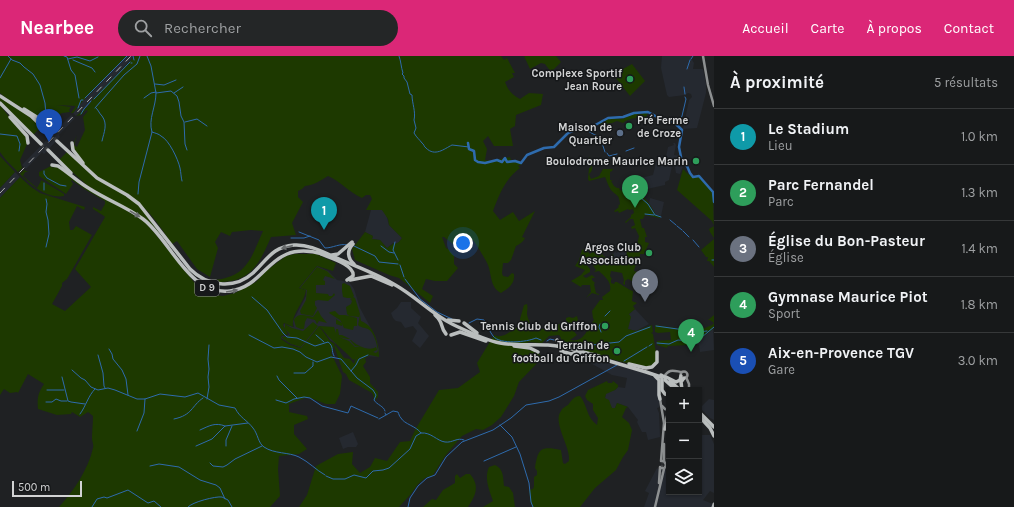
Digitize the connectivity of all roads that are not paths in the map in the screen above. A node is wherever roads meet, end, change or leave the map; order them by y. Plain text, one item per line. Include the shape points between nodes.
1 (704, 56) edge
2 (0, 96) edge
3 (7, 100) junction
4 (0, 104) edge
5 (714, 106) edge
6 (49, 121) dead end
7 (50, 134) tunnel mouth
8 (57, 140) tunnel mouth
9 (28, 143) dead end
10 (72, 143) dead end
11 (41, 144) tunnel mouth
12 (48, 150) tunnel mouth
13 (52, 165) dead end
14 (107, 184) junction
15 (100, 195) junction
16 (308, 246) junction
17 (318, 253) junction
18 (373, 273) junction
19 (396, 287) junction
20 (423, 306) junction
21 (430, 309) junction
22 (459, 321) dead end
23 (464, 323) dead end
24 (446, 334) dead end
25 (451, 335) dead end
26 (498, 343) junction
27 (532, 344) junction
28 (511, 346) junction
29 (561, 351) dead end
30 (538, 352) dead end
31 (657, 352) dead end
32 (599, 357) junction
33 (605, 358) junction
34 (618, 363) junction
35 (683, 376) junction
36 (663, 378) junction
37 (675, 387) edge
38 (680, 387) edge
39 (689, 387) edge
40 (666, 394) edge
41 (661, 401) junction
42 (666, 409) edge
43 (702, 417) edge
44 (666, 418) edge
45 (702, 418) edge
46 (667, 423) edge
47 (713, 428) edge
48 (665, 429) junction
49 (664, 437) junction
50 (714, 437) edge
51 (663, 461) junction
52 (662, 468) junction
53 (657, 495) junction
54 (657, 499) junction
55 (655, 507) edge

1 - 5 main road
2 - 3 highway
3 - 6 highway via 43,121
3 - 7 highway via 31,116
4 - 9 highway via 27,136
4 - 11 highway
8 - 14 highway, D 9 via 92,174
10 - 14 highway via 73,150 86,167
12 - 15 highway, D 9 via 83,183
13 - 15 highway via 60,167
16 -> 14 highway, D 9 via 279,248 252,274 239,282 212,283 201,278 190,268 139,204
15 -> 17 highway, D 9 via 145,220 194,279 214,290 228,292 245,287 286,255 304,251
16 - 18 highway, D 9
16 - 18 highway via 335,255 353,243 348,251 352,262
17 - 19 highway, D 9
17 - 19 highway via 350,268 353,275 347,280 372,276
18 - 21 highway, D 9 via 398,286
19 - 20 highway, D 9
20 - 24 highway via 441,320
20 - 26 highway, D 9 via 450,324
21 - 22 highway via 448,320
21 - 26 highway, D 9 via 452,324
23 - 26 highway
25 - 26 highway via 462,333
26 - 27 highway, D 9
26 - 28 highway, D 9
27 - 32 highway, D 9 via 558,346
27 - 32 highway via 552,344 557,339 562,346
28 - 30 highway via 530,348
28 - 32 highway, D 9 via 558,347
29 - 32 highway
31 - 33 highway via 657,363 650,368
32 - 33 highway, D 9
32 - 34 highway, D 9
33 - 36 highway, D 9 via 646,370
34 - 36 highway, D 9
34 - 41 highway via 658,379 658,394
35 - 36 highway via 676,382
35 - 36 main road via 670,370
35 - 38 highway
35 - 39 main road
36 - 37 highway, D 9
36 - 40 highway via 662,390
36 - 41 main road via 660,388
41 - 42 main road
41 - 49 main road
43 - 47 highway
44 - 48 main road
45 - 47 highway
46 - 48 highway
47 - 50 highway
48 - 49 main road
49 - 51 main road
51 - 52 main road via 659,464
51 - 52 main road via 666,465
52 - 53 main road
52 - 54 main road
53 - 54 main road via 660,483
53 - 55 main road
54 - 55 main road

